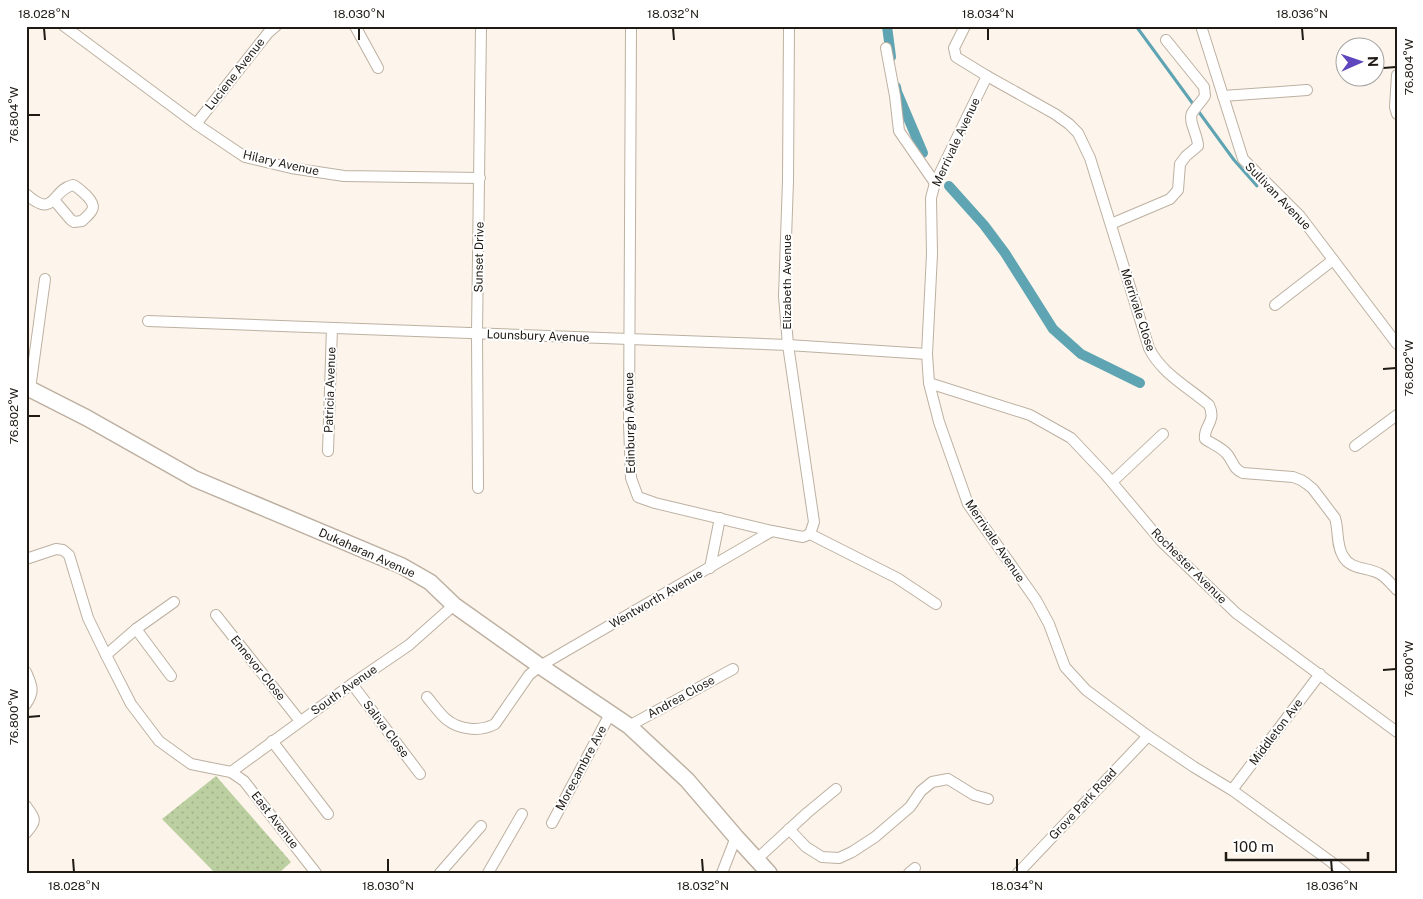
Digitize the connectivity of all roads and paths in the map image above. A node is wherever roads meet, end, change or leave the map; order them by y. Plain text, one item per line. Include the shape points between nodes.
1 (64, 26) edge
2 (276, 26) edge
3 (356, 26) edge
4 (481, 26) edge
5 (631, 26) edge
6 (789, 26) edge
7 (965, 26) edge
8 (1201, 26) edge
9 (1166, 40) dead end
10 (886, 48) dead end
11 (378, 68) dead end
12 (1397, 75) edge
13 (987, 76) junction
14 (1217, 79) junction
15 (1199, 80) junction
16 (1307, 90) dead end
17 (1223, 96) junction
18 (1397, 114) edge
19 (196, 124) junction
20 (480, 178) junction
21 (936, 183) junction
22 (26, 194) edge
23 (54, 200) dead end
24 (1110, 224) junction
25 (1333, 260) junction
26 (45, 279) dead end
27 (1275, 305) dead end
28 (148, 322) dead end
29 (332, 328) junction
30 (477, 333) junction
31 (630, 339) junction
32 (1397, 344) edge
33 (788, 345) junction
34 (928, 354) junction
35 (929, 383) junction
36 (27, 389) edge
37 (1397, 415) edge
38 (1163, 434) dead end
39 (1355, 446) dead end
40 (328, 451) dead end
41 (1112, 482) junction
42 (478, 488) dead end
43 (720, 518) junction
44 (772, 531) junction
45 (810, 534) junction
46 (26, 559) edge
47 (710, 568) junction
48 (1397, 590) edge
49 (174, 602) dead end
50 (936, 604) dead end
51 (454, 605) junction
52 (216, 615) dead end
53 (136, 629) junction
54 (106, 655) junction
55 (540, 666) junction
56 (733, 669) dead end
57 (26, 672) edge
58 (1320, 674) junction
59 (171, 676) dead end
60 (352, 684) junction
61 (427, 697) dead end
62 (26, 704) edge
63 (610, 714) junction
64 (300, 721) junction
65 (629, 726) junction
66 (1397, 732) edge
67 (1148, 736) junction
68 (272, 741) junction
69 (231, 772) junction
70 (420, 774) dead end
71 (836, 789) dead end
72 (1232, 790) junction
73 (988, 799) dead end
74 (26, 806) edge
75 (328, 814) dead end
76 (522, 814) dead end
77 (552, 823) dead end
78 (481, 826) dead end
79 (789, 830) junction
80 (26, 833) edge
81 (736, 837) junction
82 (756, 859) junction
83 (316, 873) edge
84 (440, 873) edge
85 (488, 873) edge
86 (722, 873) edge
87 (769, 873) edge
88 (1018, 873) edge
89 (1345, 873) edge

1 - 19 street, Hilary Avenue
2 - 19 street, Luciene Avenue
3 - 11 street
4 - 20 street, Sunset Drive
5 - 31 street, Edinburgh Avenue
6 - 33 street, Elizabeth Avenue via 784,296
7 - 13 street, Merrivale Close via 955,44 956,57
8 - 14 street, Sullivan Avenue
9 - 15 street
10 - 21 street via 899,131
12 - 18 street
13 - 21 street, Merrivale Avenue
13 - 24 street, Merrivale Close via 1055,114 1078,132 1090,158
14 - 15 street
14 - 17 street, Sullivan Avenue
15 - 24 street via 1205,96 1191,116 1198,146 1180,164 1178,190 1170,199
16 - 17 street
17 - 25 street, Sullivan Avenue via 1243,160 1300,216
19 - 20 street, Hilary Avenue via 241,156 291,168 344,176
20 - 30 street, Sunset Drive
21 - 34 street, Merrivale Avenue via 931,198
22 - 23 street via 37,203 47,204
24 - 48 street, Merrivale Close via 1154,358 1209,405 1212,418 1205,434 1207,441 1225,452 1238,471 1293,477 1307,484 1336,518 1343,558 1350,564 1381,574
25 - 27 street
25 - 32 street, Sullivan Avenue
26 - 36 street
28 - 29 street, Lounsbury Avenue
29 - 30 street, Lounsbury Avenue
29 - 40 street, Patricia Avenue
30 - 31 street, Lounsbury Avenue
30 - 42 street, Sunset Drive
31 - 33 street, Lounsbury Avenue
31 - 43 street, Edinburgh Avenue via 631,478 638,497
33 - 34 street, Lounsbury Avenue
33 - 45 street, Elizabeth Avenue via 813,512
34 - 35 street, Merrivale Avenue
35 - 41 street, Rochester Avenue via 1030,414 1071,438
35 - 67 street, Merrivale Avenue via 968,504 1036,600 1065,667 1086,690
36 - 51 street, Dukaharan Avenue via 87,418 195,479 402,566 430,582
37 - 39 street
38 - 41 street
41 - 58 street, Rochester Avenue via 1162,542 1236,613
43 - 44 street, Edinburgh Avenue
43 - 47 street
44 - 45 street, Edinburgh Avenue via 803,537
44 - 47 street, Wentworth Avenue
45 - 50 street, Edinburgh Avenue via 897,578
46 - 54 street via 56,549 69,555 88,618
47 - 55 street, Wentworth Avenue
49 - 53 street
51 - 55 street, Dukaharan Avenue
51 - 60 street, South Avenue via 409,645
52 - 64 street, Ennevor Close
53 - 54 street
53 - 59 street
54 - 69 street via 131,704 159,741 191,764
55 - 61 street, Wentworth Avenue via 529,674 496,724 489,727 467,728 455,724 445,718
55 - 63 street, Dukaharan Avenue
56 - 65 street, Andrea Close
57 - 62 street via 32,688
58 - 66 street, Rochester Avenue
58 - 72 street, Middleton Ave
60 - 64 street, South Avenue
60 - 70 street, Saliva Close
63 - 65 street, Dukaharan Avenue
63 - 77 street, Morecambre Ave
64 - 68 street, South Avenue
65 - 81 street, Dukaharan Avenue via 687,780
67 - 72 street, Merrivale Avenue
67 - 88 street, Grove Park Road
68 - 69 street, South Avenue
68 - 75 street
69 - 83 street, East Avenue via 244,781
71 - 79 street
72 - 89 street, Merrivale Avenue
73 - 79 street via 974,795 948,779 932,782 910,807 875,836 839,858 822,857
74 - 80 street via 35,821
76 - 85 street
78 - 84 street
79 - 82 street
81 - 82 street, Dukaharan Avenue
81 - 86 street
82 - 87 street, Dukaharan Avenue

